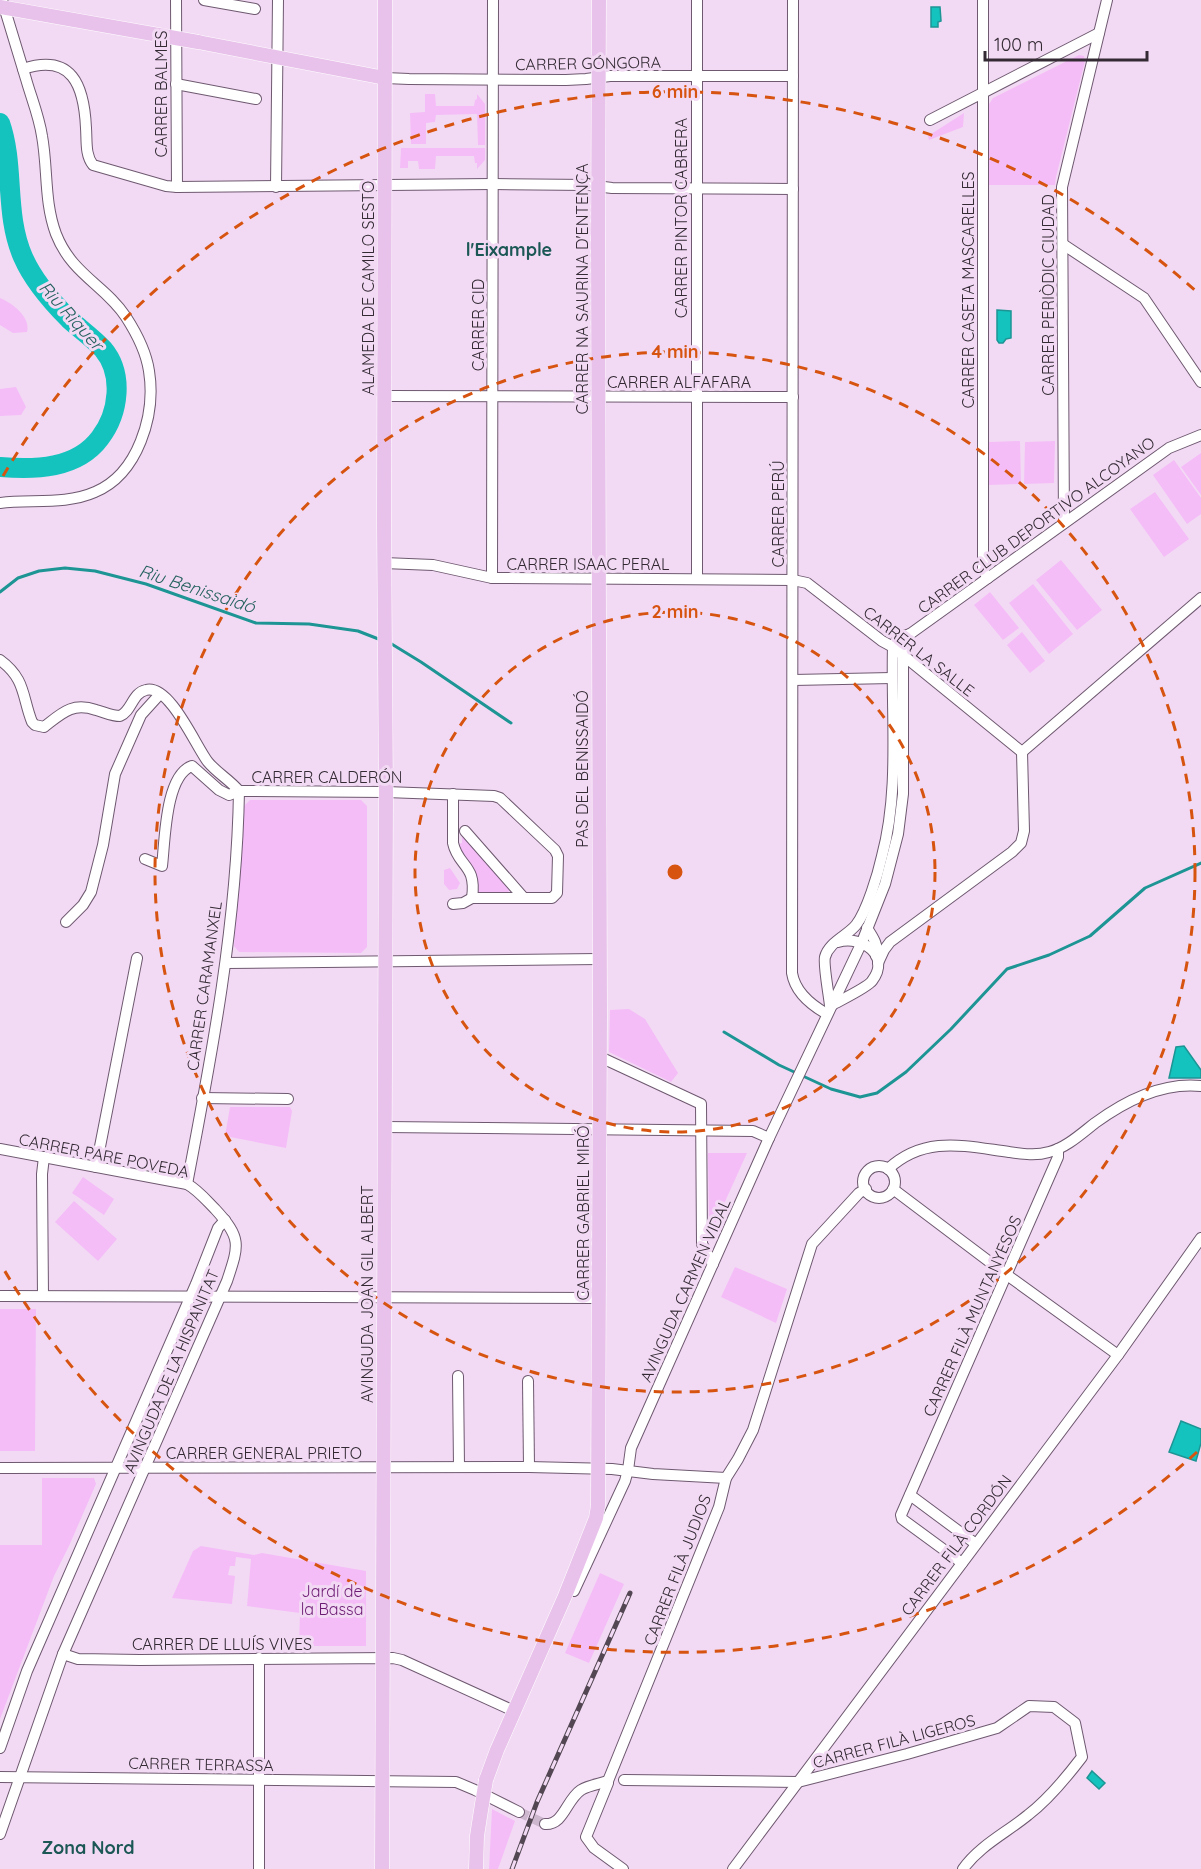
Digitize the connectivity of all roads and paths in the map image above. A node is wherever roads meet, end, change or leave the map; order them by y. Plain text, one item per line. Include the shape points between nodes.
1 (2, 0) edge
2 (176, 0) edge
3 (204, 0) edge
4 (278, 0) edge
5 (385, 0) edge
6 (493, 0) edge
7 (599, 0) edge
8 (697, 0) edge
9 (793, 0) edge
10 (983, 0) edge
11 (1107, 0) edge
12 (0, 7) edge
13 (255, 9) dead end
14 (1099, 33) junction
15 (277, 57) junction
16 (23, 69) junction
17 (696, 76) junction
18 (793, 76) junction
19 (385, 78) junction
20 (599, 78) junction
21 (494, 79) junction
22 (176, 84) junction
23 (983, 92) junction
24 (256, 99) dead end
25 (930, 120) dead end
26 (493, 184) junction
27 (384, 186) junction
28 (598, 186) junction
29 (177, 187) junction
30 (276, 187) junction
31 (696, 189) junction
32 (793, 189) junction
33 (1064, 245) junction
34 (1201, 382) edge
35 (384, 396) junction
36 (493, 397) junction
37 (599, 397) junction
38 (696, 397) junction
39 (793, 397) junction
40 (1201, 435) edge
41 (0, 503) edge
42 (1064, 523) junction
43 (384, 570) junction
44 (988, 578) junction
45 (492, 579) junction
46 (599, 579) junction
47 (697, 579) junction
48 (793, 579) junction
49 (1201, 598) edge
50 (910, 634) junction
51 (893, 647) junction
52 (903, 655) junction
53 (0, 660) edge
54 (892, 678) junction
55 (793, 680) junction
56 (160, 694) junction
57 (386, 719) joint
58 (1022, 752) junction
59 (239, 791) junction
60 (386, 792) junction
61 (453, 794) junction
62 (465, 831) dead end
63 (145, 859) dead end
64 (523, 897) junction
65 (472, 898) junction
66 (453, 904) dead end
67 (66, 922) dead end
68 (867, 928) junction
69 (837, 942) junction
70 (862, 942) junction
71 (137, 958) dead end
72 (599, 959) junction
73 (877, 960) junction
74 (385, 962) junction
75 (226, 963) junction
76 (826, 971) junction
77 (841, 987) junction
78 (857, 990) junction
79 (829, 1010) junction
80 (600, 1057) junction
81 (1201, 1086) edge
82 (202, 1098) junction
83 (288, 1099) dead end
84 (385, 1127) junction
85 (600, 1130) junction
86 (701, 1131) junction
87 (769, 1138) junction
88 (0, 1149) edge
89 (1058, 1149) junction
90 (44, 1157) junction
91 (96, 1167) junction
92 (888, 1169) junction
93 (187, 1184) junction
94 (866, 1189) junction
95 (893, 1189) junction
96 (225, 1220) junction
97 (1201, 1238) edge
98 (713, 1264) junction
99 (1007, 1275) junction
100 (0, 1296) edge
101 (43, 1296) junction
102 (190, 1297) junction
103 (220, 1297) junction
104 (598, 1298) junction
105 (384, 1299) junction
106 (1118, 1355) junction
107 (458, 1376) dead end
108 (528, 1381) dead end
109 (116, 1467) junction
110 (383, 1467) junction
111 (459, 1467) junction
112 (529, 1467) junction
113 (0, 1468) edge
114 (145, 1468) junction
115 (599, 1468) junction
116 (628, 1470) junction
117 (726, 1478) junction
118 (910, 1495) junction
119 (976, 1544) junction
120 (962, 1563) junction
121 (557, 1613) junction
122 (63, 1654) junction
123 (259, 1659) junction
124 (382, 1659) junction
125 (514, 1711) junction
126 (0, 1748) edge
127 (0, 1777) edge
128 (20, 1778) junction
129 (610, 1779) junction
130 (259, 1780) junction
131 (382, 1781) junction
132 (798, 1782) junction
133 (519, 1812) tunnel mouth
134 (545, 1824) dead end
135 (0, 1834) edge
136 (259, 1869) edge
137 (382, 1869) edge
138 (476, 1869) edge
139 (623, 1869) edge
140 (733, 1869) edge
141 (963, 1869) edge

1 - 16 street
2 - 22 street, CARRER BALMES
3 - 13 street
4 - 15 street
5 - 19 main road, ALAMEDA DE CAMILO SESTO
6 - 21 street, CARRER CID
7 - 20 main road, CARRER NA SAURINA D'ENTENÇA
8 - 17 street, CARRER PINTOR CABRERA
9 - 18 street, CARRER PERÚ
10 - 23 street, CARRER CASETA MASCARELLES
11 - 14 street, CARRER PERIÒDIC CIUDAD
12 - 15 main road, bridge
14 - 23 street
14 - 33 street, CARRER PERIÒDIC CIUDAD via 1062,187
15 - 19 main road
15 - 30 street
16 - 29 street via 37,64 57,65 73,79 84,102 87,155 93,165
16 - 41 street via 42,138 48,202 56,234 79,271 121,310 138,336 149,369 150,394 136,451 110,484 80,497
17 - 18 street, CARRER GÓNGORA
17 - 20 street, CARRER GÓNGORA
17 - 31 street, CARRER PINTOR CABRERA
18 - 32 street, CARRER PERÚ
19 - 21 street, CARRER GÓNGORA
19 - 27 main road, ALAMEDA DE CAMILO SESTO
20 - 21 street, CARRER GÓNGORA
20 - 28 main road, CARRER NA SAURINA D'ENTENÇA
21 - 26 street, CARRER CID
22 - 24 street
22 - 29 street, CARRER BALMES
23 - 25 street
23 - 44 street, CARRER CASETA MASCARELLES via 983,570
26 - 27 street
26 - 28 street
26 - 36 street, CARRER CID
27 - 30 street
27 - 35 main road, ALAMEDA DE CAMILO SESTO
28 - 31 street
28 - 37 main road, CARRER NA SAURINA D'ENTENÇA
29 - 30 street
31 - 32 street
31 - 38 street, CARRER PINTOR CABRERA
32 - 39 street, CARRER PERÚ
33 - 34 street via 1144,298
33 - 42 street, CARRER PERIÒDIC CIUDAD
35 - 36 street, CARRER ALFAFARA
35 - 43 main road, ALAMEDA DE CAMILO SESTO
36 - 37 street, CARRER ALFAFARA
36 - 45 street, CARRER CID
37 - 38 street, CARRER ALFAFARA
37 - 46 main road, CARRER NA SAURINA D'ENTENÇA
38 - 39 street, CARRER ALFAFARA
38 - 47 street, CARRER PINTOR CABRERA
39 - 48 street, CARRER PERÚ
40 - 42 street, CARRER CLUB DEPORTIVO ALCOYANO via 1169,448
42 - 44 street, CARRER CLUB DEPORTIVO ALCOYANO
43 - 45 street, CARRER ISAAC PERAL via 433,565
43 - 57 main road, ALAMEDA DE CAMILO SESTO
44 - 50 street, CARRER CLUB DEPORTIVO ALCOYANO
45 - 46 street, CARRER ISAAC PERAL
46 - 47 street, CARRER ISAAC PERAL
46 - 72 main road, PAS DEL BENISSAIDÓ
47 - 48 street, CARRER ISAAC PERAL
48 - 51 street, CARRER LA SALLE via 807,582
48 - 55 street, CARRER PERÚ
49 - 58 street
50 - 51 street, CARRER CLUB DEPORTIVO ALCOYANO via 898,638
50 - 52 street, AVINGUDA CARMEN VIDAL
51 - 52 street, CARRER LA SALLE
51 - 54 street
52 - 58 street, CARRER LA SALLE
52 - 68 street, AVINGUDA CARMEN VIDAL via 900,822 889,871
53 - 56 street via 21,686 32,722 40,727 75,707 120,716 142,691
54 - 55 street
54 - 69 street via 892,800 885,844 859,921
55 - 79 street, CARRER PERÚ via 792,974 795,984 814,1007
56 - 59 street, CARRER CALDERÓN via 179,715 206,759
56 - 67 street via 141,715 115,774 91,892
57 - 60 main road, AVINGUDA JOAN GIL ALBERT
58 - 73 street via 1021,843 890,942
59 - 60 street, CARRER CALDERÓN
59 - 63 street via 225,795 195,768 187,768 169,802 162,866
59 - 75 street, CARRER CARAMANXEL
60 - 61 street, CARRER CALDERÓN
60 - 74 main road, AVINGUDA JOAN GIL ALBERT
61 - 64 street, CARRER CALDERÓN via 500,798 555,850 557,893 552,898
61 - 65 street via 454,849 471,873
62 - 64 street
64 - 65 street
65 - 66 street
68 - 70 street, AVINGUDA CARMEN VIDAL
68 - 73 street via 878,950
69 - 70 street
69 - 76 street via 825,958
70 - 73 street
70 - 77 street, AVINGUDA CARMEN VIDAL
71 - 91 street
72 - 74 street
72 - 80 main road, CARRER GABRIEL MIRÓ
73 - 78 street via 870,984
74 - 75 street
74 - 84 main road, AVINGUDA JOAN GIL ALBERT
75 - 82 street, CARRER CARAMANXEL
76 - 77 street
76 - 79 street
77 - 78 street
77 - 79 street, AVINGUDA CARMEN VIDAL
78 - 79 street
79 - 87 street, AVINGUDA CARMEN VIDAL
80 - 85 main road, CARRER GABRIEL MIRÓ
80 - 86 street via 701,1104
81 - 89 street via 1171,1088 1136,1098
82 - 83 street
82 - 93 street, CARRER CARAMANXEL
84 - 85 street
84 - 105 main road, AVINGUDA JOAN GIL ALBERT
85 - 86 street
85 - 104 main road, CARRER GABRIEL MIRÓ
86 - 87 street via 753,1131
86 - 98 street via 702,1244
87 - 98 street, AVINGUDA CARMEN VIDAL
88 - 90 street, CARRER PARE POVEDA
89 - 92 street via 1033,1155 937,1145 911,1152
89 - 99 street, CARRER FILÀ MUNTANYESOS via 1058,1157
90 - 91 street, CARRER PARE POVEDA
90 - 101 street
91 - 93 street, CARRER PARE POVEDA
92 - 94 street via 874,1167 867,1172
92 - 95 street via 894,1176
93 - 96 street, CARRER PARE POVEDA
94 - 95 street via 878,1198
94 - 117 street, CARRER FILÀ JUDIOS via 812,1244 754,1427
95 - 99 street
96 - 102 street, AVINGUDA DE LA HISPANITAT
96 - 103 street, AVINGUDA DE LA HISPANITAT via 234,1233 236,1248
97 - 106 street, CARRER FILÀ CORDÓN
98 - 116 street, AVINGUDA CARMEN VIDAL via 631,1448
99 - 106 street
99 - 118 street, CARRER FILÀ MUNTANYESOS
100 - 101 street
101 - 102 street
102 - 103 street
102 - 109 street, AVINGUDA DE LA HISPANITAT
103 - 105 street
103 - 114 street, AVINGUDA DE LA HISPANITAT
104 - 105 street
104 - 115 main road, CARRER GABRIEL MIRÓ
105 - 110 main road, AVINGUDA JOAN GIL ALBERT
106 - 119 street, CARRER FILÀ CORDÓN
107 - 111 street
108 - 112 street
109 - 113 street, CARRER GENERAL PRIETO
109 - 114 street, CARRER GENERAL PRIETO
109 - 126 street, AVINGUDA DE LA HISPANITAT via 27,1671
110 - 111 street, CARRER GENERAL PRIETO
110 - 114 street, CARRER GENERAL PRIETO
110 - 124 main road, AVINGUDA JOAN GIL ALBERT
111 - 112 street, CARRER GENERAL PRIETO
112 - 115 street, CARRER GENERAL PRIETO
114 - 122 street, AVINGUDA DE LA HISPANITAT
115 - 116 street, CARRER GENERAL PRIETO
115 - 121 main road, CARRER GABRIEL MIRÓ via 596,1518
116 - 117 street, CARRER GENERAL PRIETO
116 - 121 street, AVINGUDA CARMEN VIDAL via 572,1595
117 - 129 street, CARRER FILÀ JUDIOS via 720,1508
118 - 119 street
118 - 120 street, CARRER FILÀ MUNTANYESOS via 903,1519
119 - 120 street, CARRER FILÀ CORDÓN
120 - 132 street, CARRER FILÀ CORDÓN
121 - 125 main road, CARRER GABRIEL MIRÓ
122 - 123 street, CARRER DE LLUÍS VIVES via 78,1659
122 - 128 street, AVINGUDA DE LA HISPANITAT
123 - 124 street, CARRER DE LLUÍS VIVES
123 - 130 street
124 - 125 street, CARRER DE LLUÍS VIVES via 402,1660
124 - 131 main road, AVINGUDA JOAN GIL ALBERT
125 - 138 main road, CARRER GABRIEL MIRÓ, bridge via 486,1780
127 - 128 street, CARRER TERRASSA
128 - 130 street, CARRER TERRASSA
128 - 135 street, AVINGUDA DE LA HISPANITAT
129 - 132 street, CARRER FILÀ LIGEROS via 613,1788 622,1786 624,1780
129 - 134 street via 582,1790 568,1803 560,1819
129 - 139 street, CARRER FILÀ JUDIOS via 586,1834 594,1848
130 - 131 street, CARRER TERRASSA
130 - 136 street
131 - 133 street, CARRER TERRASSA via 456,1782
131 - 137 main road, AVINGUDA JOAN GIL ALBERT
132 - 140 street, CARRER FILÀ CORDÓN
132 - 141 street, CARRER FILÀ LIGEROS via 997,1728 1029,1706 1054,1707 1075,1723 1082,1757 1038,1807 971,1857

